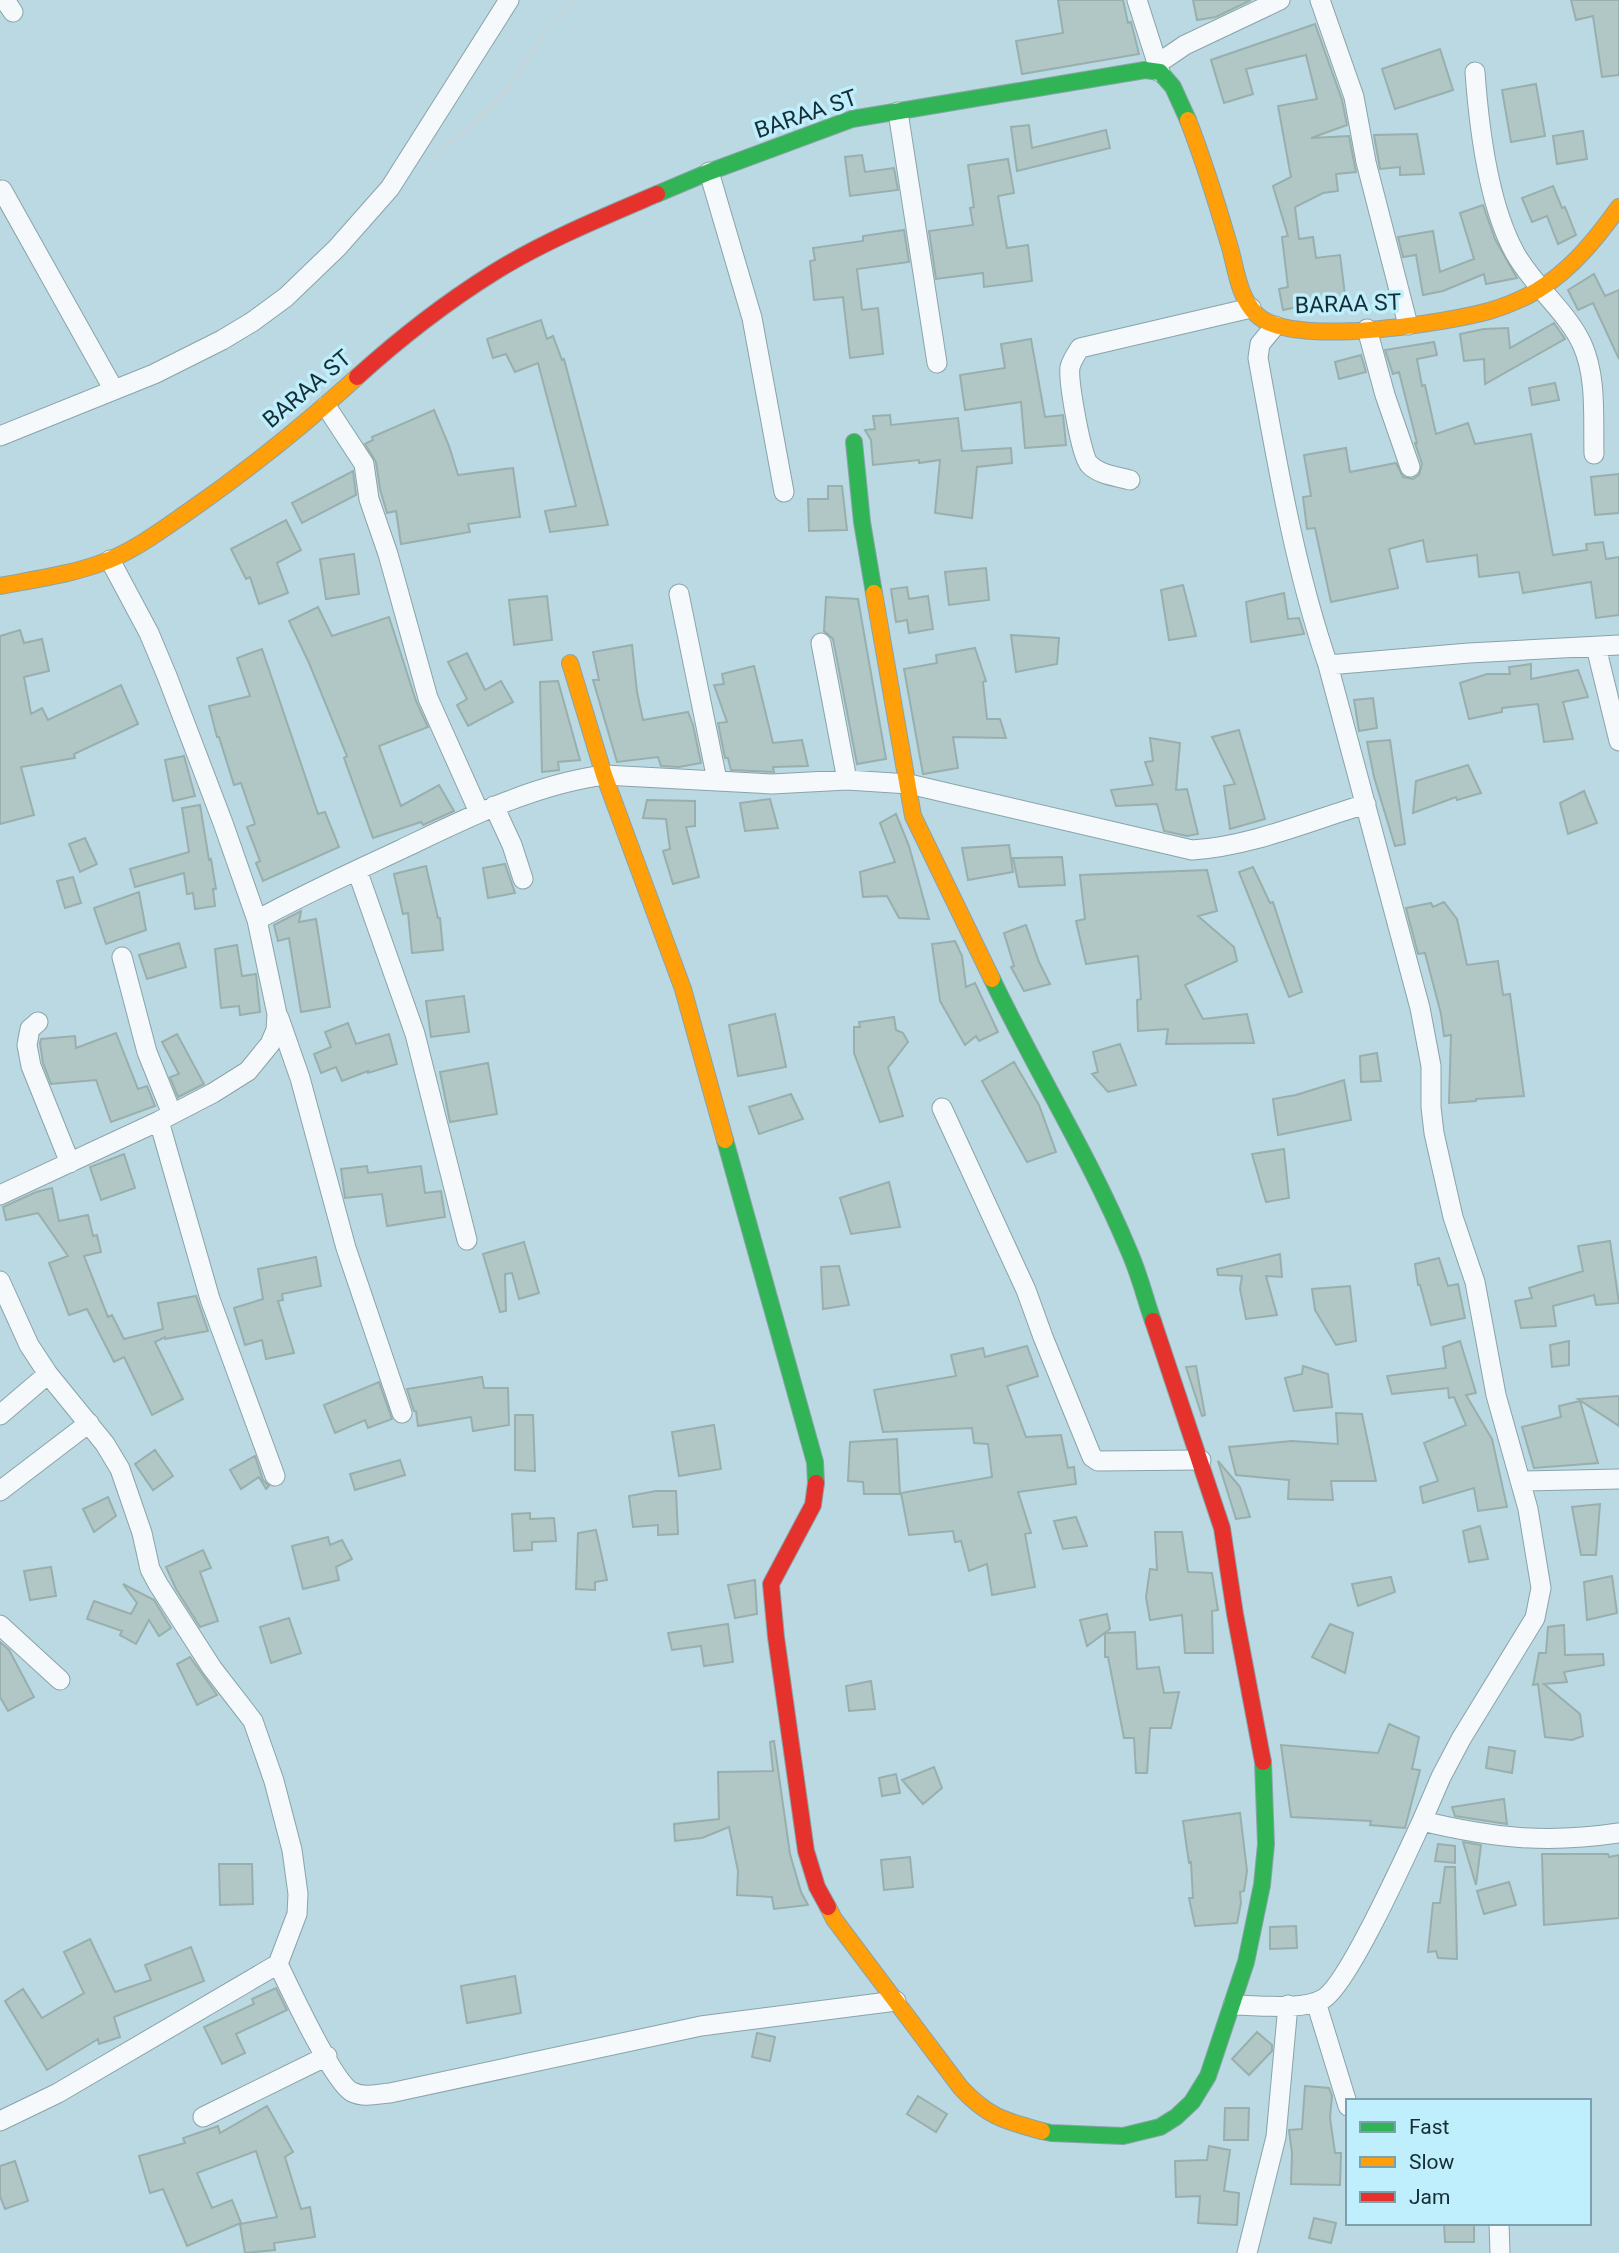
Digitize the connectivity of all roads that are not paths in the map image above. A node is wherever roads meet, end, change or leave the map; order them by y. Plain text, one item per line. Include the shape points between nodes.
1 (509, 0) edge
2 (1137, 0) edge
3 (1280, 0) edge
4 (1320, 0) edge
5 (1158, 68) junction
6 (1475, 72) dead end
7 (898, 112) junction
8 (709, 172) junction
9 (2, 191) edge
10 (1619, 207) edge
11 (1540, 289) junction
12 (1251, 309) junction
13 (1408, 325) junction
14 (1275, 326) junction
15 (1367, 329) junction
16 (937, 363) dead end
17 (114, 390) junction
18 (326, 406) junction
19 (0, 436) edge
20 (854, 442) dead end
21 (1594, 454) dead end
22 (1410, 467) dead end
23 (1130, 480) dead end
24 (784, 492) dead end
25 (110, 560) junction
26 (0, 586) edge
27 (679, 594) dead end
28 (821, 643) dead end
29 (1619, 645) edge
30 (1596, 647) junction
31 (570, 663) dead end
32 (1328, 665) junction
33 (1619, 741) edge
34 (604, 775) junction
35 (717, 780) junction
36 (847, 780) junction
37 (909, 784) junction
38 (1366, 804) junction
39 (486, 809) junction
40 (357, 870) junction
41 (523, 878) dead end
42 (257, 920) junction
43 (122, 957) dead end
44 (277, 1014) junction
45 (37, 1022) dead end
46 (942, 1108) dead end
47 (166, 1117) junction
48 (70, 1163) junction
49 (0, 1195) edge
50 (467, 1240) dead end
51 (0, 1281) edge
52 (48, 1374) junction
53 (402, 1413) dead end
54 (0, 1415) edge
55 (89, 1423) junction
56 (1201, 1460) junction
57 (275, 1476) dead end
58 (1619, 1479) edge
59 (1521, 1482) junction
60 (0, 1491) edge
61 (0, 1625) edge
62 (60, 1680) dead end
63 (1422, 1821) junction
64 (1619, 1833) edge
65 (278, 1964) junction
66 (896, 2001) junction
67 (1316, 2002) junction
68 (1233, 2005) junction
69 (1288, 2005) junction
70 (327, 2056) junction
71 (1346, 2100) edge
72 (203, 2117) dead end
73 (0, 2121) edge
74 (1499, 2225) edge
75 (1247, 2253) edge
76 (1500, 2253) edge

1 - 17 street via 390,188 337,248 252,322
2 - 5 street
3 - 5 street via 1185,46
4 - 13 street via 1354,97
5 - 7 street, BARAA ST
5 - 12 street via 1184,108
6 - 11 street via 1480,140 1498,207 1515,253
7 - 8 street, BARAA ST via 852,120
7 - 16 street
8 - 18 street, BARAA ST via 593,221 494,272 383,354
8 - 24 street via 752,318
9 - 17 street
10 - 11 street, BARAA ST via 1583,254
11 - 13 street, BARAA ST via 1491,310
11 - 21 street via 1581,342 1589,363
12 - 14 street, BARAA ST
12 - 23 street via 1080,348 1074,356 1072,394 1085,459 1097,471
13 - 15 street, BARAA ST
14 - 15 street, BARAA ST
14 - 32 street via 1260,344 1258,358 1299,570
15 - 22 street
17 - 19 street
18 - 25 street, BARAA ST via 216,494
18 - 39 street via 365,464 369,499 428,698
20 - 37 street via 862,522
25 - 26 street, BARAA ST
25 - 42 street via 167,676
27 - 35 street
28 - 36 street
29 - 30 street
30 - 32 street
30 - 33 street
31 - 34 street
32 - 38 street
34 - 35 street
34 - 39 street via 577,779
34 - 66 street via 682,989 815,1462 813,1505 771,1584 806,1851 817,1887 834,1919
35 - 36 street via 772,784
36 - 37 street
37 - 38 street via 1192,850 1247,842
37 - 56 street via 918,828 1130,1252
38 - 59 street via 1428,1042 1431,1118
39 - 40 street
39 - 41 street
40 - 42 street
40 - 50 street via 415,1034
42 - 44 street
43 - 47 street
44 - 47 street via 270,1044 248,1071
44 - 53 street via 300,1078 346,1248
45 - 48 street via 30,1029 27,1045 31,1066
46 - 56 street via 1026,1290 1092,1457 1098,1461
47 - 48 street
47 - 57 street via 211,1299
48 - 49 street
51 - 52 street via 29,1345
52 - 54 street
52 - 55 street
55 - 60 street
55 - 65 street via 120,1469 158,1584 253,1721 262,1746 297,1879 297,1914
56 - 68 street via 1222,1528 1263,1759 1266,1802 1262,1885 1247,1962
58 - 59 street
59 - 63 street via 1541,1588 1538,1610 1461,1739
61 - 62 street
63 - 64 street via 1527,1840
63 - 67 street via 1343,1976 1328,1996
65 - 70 street
65 - 73 street via 58,2093
66 - 68 street via 978,2106 1026,2127 1096,2136 1122,2136 1160,2127 1192,2102 1208,2076
66 - 70 street via 701,2026 367,2096 344,2087
67 - 69 street
67 - 71 street
68 - 69 street
69 - 75 street via 1276,2137
70 - 72 street
74 - 76 street

